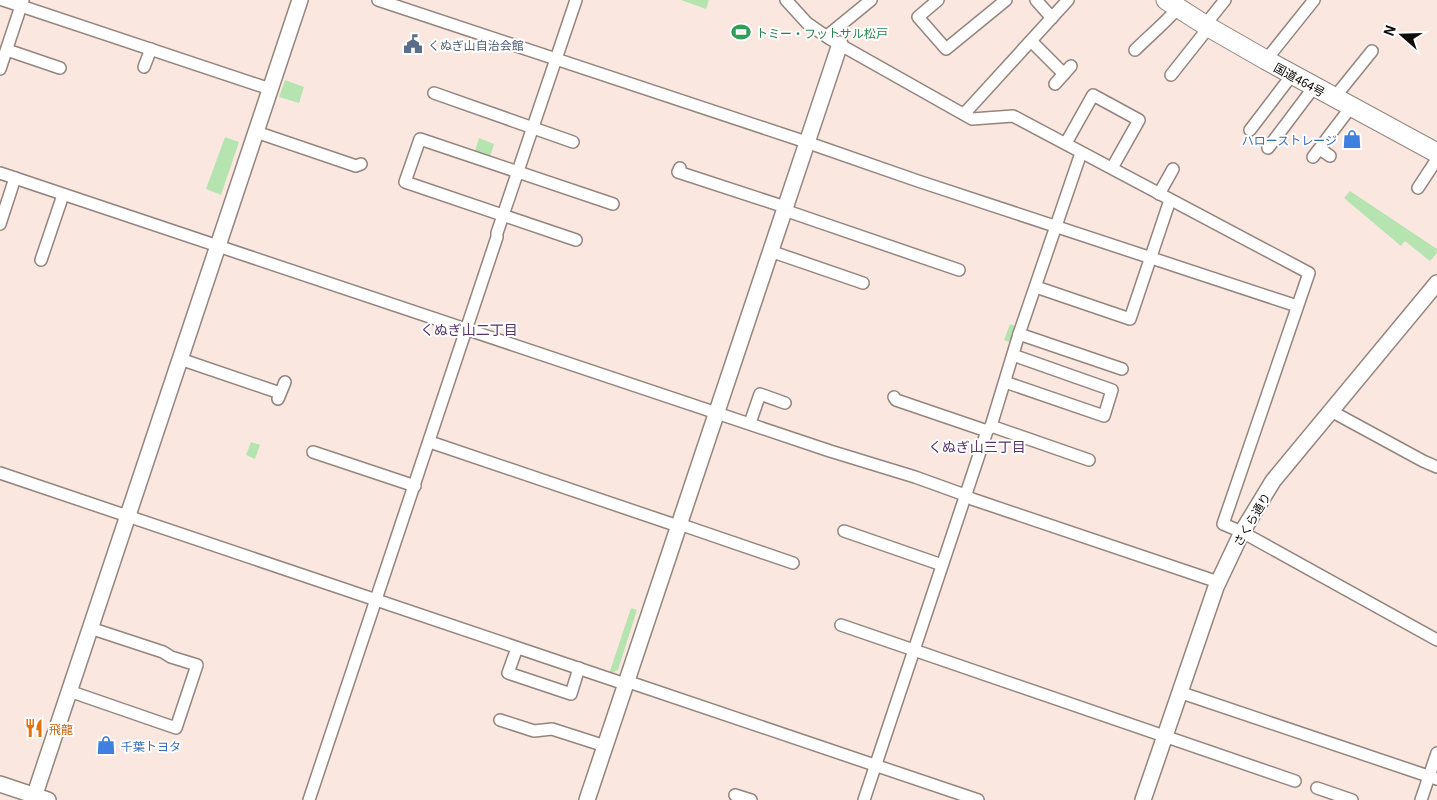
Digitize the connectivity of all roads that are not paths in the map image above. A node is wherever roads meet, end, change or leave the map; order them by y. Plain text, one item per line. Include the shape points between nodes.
1 (3, 0) edge
2 (300, 0) edge
3 (378, 0) edge
4 (576, 0) edge
5 (786, 0) edge
6 (871, 0) edge
7 (938, 0) edge
8 (1006, 0) edge
9 (1036, 0) edge
10 (1068, 0) edge
11 (1225, 0) edge
12 (1314, 0) edge
13 (22, 3) edge
14 (1171, 4) edge
15 (1052, 18) junction
16 (1207, 26) junction
17 (833, 40) junction
18 (1031, 41) junction
19 (151, 49) junction
20 (6, 50) junction
21 (1135, 50) dead end
22 (1372, 51) dead end
23 (557, 59) junction
24 (1266, 60) junction
25 (144, 67) dead end
26 (60, 68) dead end
27 (0, 69) edge
28 (1170, 75) dead end
29 (1292, 75) junction
30 (1055, 84) dead end
31 (1314, 87) junction
32 (270, 89) junction
33 (434, 93) dead end
34 (1334, 98) junction
35 (1351, 107) junction
36 (964, 114) junction
37 (534, 127) junction
38 (1250, 130) dead end
39 (256, 132) junction
40 (573, 142) dead end
41 (806, 142) junction
42 (1066, 143) junction
43 (1268, 148) dead end
44 (1081, 153) junction
45 (1437, 154) edge
46 (1330, 156) dead end
47 (1437, 159) edge
48 (361, 164) dead end
49 (680, 168) dead end
50 (1112, 168) junction
51 (1173, 169) dead end
52 (518, 171) junction
53 (0, 173) edge
54 (15, 178) junction
55 (1418, 188) dead end
56 (63, 194) junction
57 (1159, 194) junction
58 (1170, 200) junction
59 (613, 204) dead end
60 (784, 208) junction
61 (503, 215) junction
62 (0, 224) edge
63 (1056, 226) junction
64 (576, 240) dead end
65 (218, 246) junction
66 (770, 251) junction
67 (1150, 257) junction
68 (41, 260) dead end
69 (959, 270) dead end
70 (863, 283) dead end
71 (1437, 283) edge
72 (1036, 287) junction
73 (1297, 306) junction
74 (466, 329) junction
75 (1019, 334) junction
76 (1013, 355) junction
77 (180, 359) junction
78 (1122, 369) dead end
79 (1005, 382) junction
80 (281, 391) dead end
81 (894, 397) dead end
82 (785, 403) dead end
83 (1332, 410) junction
84 (716, 412) junction
85 (750, 423) junction
86 (989, 428) junction
87 (430, 442) junction
88 (313, 452) dead end
89 (1089, 460) dead end
90 (1437, 467) edge
91 (0, 473) edge
92 (415, 486) junction
93 (966, 494) junction
94 (128, 516) junction
95 (678, 525) junction
96 (844, 531) dead end
97 (1242, 532) junction
98 (793, 563) dead end
99 (942, 564) junction
100 (1218, 582) junction
101 (376, 600) junction
102 (841, 625) dead end
103 (90, 628) junction
104 (1437, 640) edge
105 (517, 648) junction
106 (914, 650) junction
107 (580, 668) junction
108 (626, 682) junction
109 (69, 692) junction
110 (1179, 692) junction
111 (500, 720) dead end
112 (1164, 737) junction
113 (605, 746) junction
114 (1437, 753) edge
115 (876, 766) junction
116 (1433, 778) edge
117 (1295, 781) dead end
118 (0, 784) edge
119 (1317, 788) dead end
120 (735, 795) dead end
121 (38, 799) edge
122 (974, 799) edge
123 (309, 800) edge
124 (587, 800) edge
125 (751, 800) edge
126 (864, 800) edge
127 (1143, 800) edge
128 (1352, 800) edge
129 (1422, 800) edge

1 - 13 street
2 - 32 street
3 - 23 street
4 - 23 street
5 - 17 street via 807,23
6 - 17 street
7 - 8 street via 918,17 946,50
9 - 15 street
10 - 15 street
11 - 16 street
12 - 24 street
13 - 19 street
13 - 20 street
14 - 16 highway, 国道464号
14 - 21 street via 1160,28
15 - 18 street
16 - 24 highway, 国道464号
16 - 28 street
17 - 36 street
17 - 41 street
18 - 30 street via 1068,70
18 - 36 street
19 - 25 street
19 - 32 street
20 - 26 street
20 - 27 street
22 - 34 street
23 - 37 street
23 - 41 street
24 - 29 highway, 国道464号
29 - 31 highway, 国道464号
29 - 38 street
31 - 34 highway, 国道464号
31 - 43 street
32 - 39 street
33 - 37 street
34 - 35 highway, 国道464号
35 - 45 highway, 国道464号
35 - 46 street via 1317,153
36 - 42 street via 972,119 1013,116
37 - 40 street
37 - 52 street
39 - 48 street via 356,166
39 - 65 street
41 - 60 street
41 - 63 street
42 - 44 street
42 - 50 street via 1094,95 1139,120
44 - 50 street
44 - 63 street
47 - 55 street
49 - 60 street via 678,172
50 - 57 street
51 - 57 street
52 - 59 street
52 - 61 street
52 - 61 street via 420,139 405,182
53 - 54 street
54 - 56 street
54 - 62 street
56 - 65 street
56 - 68 street
57 - 58 street
58 - 67 street
58 - 73 street via 1309,272
60 - 66 street
60 - 69 street
61 - 64 street
61 - 74 street
63 - 67 street
63 - 72 street
65 - 74 street
65 - 77 street
66 - 70 street
66 - 84 street
67 - 72 street via 1130,318
67 - 73 street
71 - 83 street, さくら通り
72 - 75 street
73 - 97 street via 1223,524
74 - 84 street
74 - 87 street
75 - 76 street
75 - 78 street
76 - 79 street
76 - 79 street via 1112,390 1104,416
77 - 80 street
77 - 94 street
79 - 86 street
81 - 86 street
82 - 85 street via 760,394
83 - 90 street
83 - 97 street, さくら通り via 1273,481
84 - 85 street
84 - 95 street
85 - 93 street
86 - 89 street
86 - 93 street
87 - 92 street
87 - 95 street
88 - 92 street
91 - 94 street
92 - 101 street
93 - 99 street
93 - 100 street
94 - 101 street
94 - 103 street
95 - 98 street
95 - 108 street
96 - 99 street
97 - 100 street, さくら通り
97 - 104 street
99 - 106 street
100 - 110 street, さくら通り
101 - 105 street
101 - 123 street
102 - 106 street
103 - 109 street
103 - 109 street via 197,665 176,728
105 - 107 street
105 - 107 street via 508,673 571,694
106 - 112 street
106 - 115 street
107 - 108 street
108 - 113 street
108 - 115 street
109 - 121 street
110 - 112 street, さくら通り
110 - 116 street
111 - 113 street via 534,731 552,729
112 - 117 street
112 - 127 street, さくら通り
113 - 124 street
114 - 116 street
115 - 122 street
115 - 126 street
116 - 129 street
118 - 121 street
119 - 128 street
120 - 125 street

